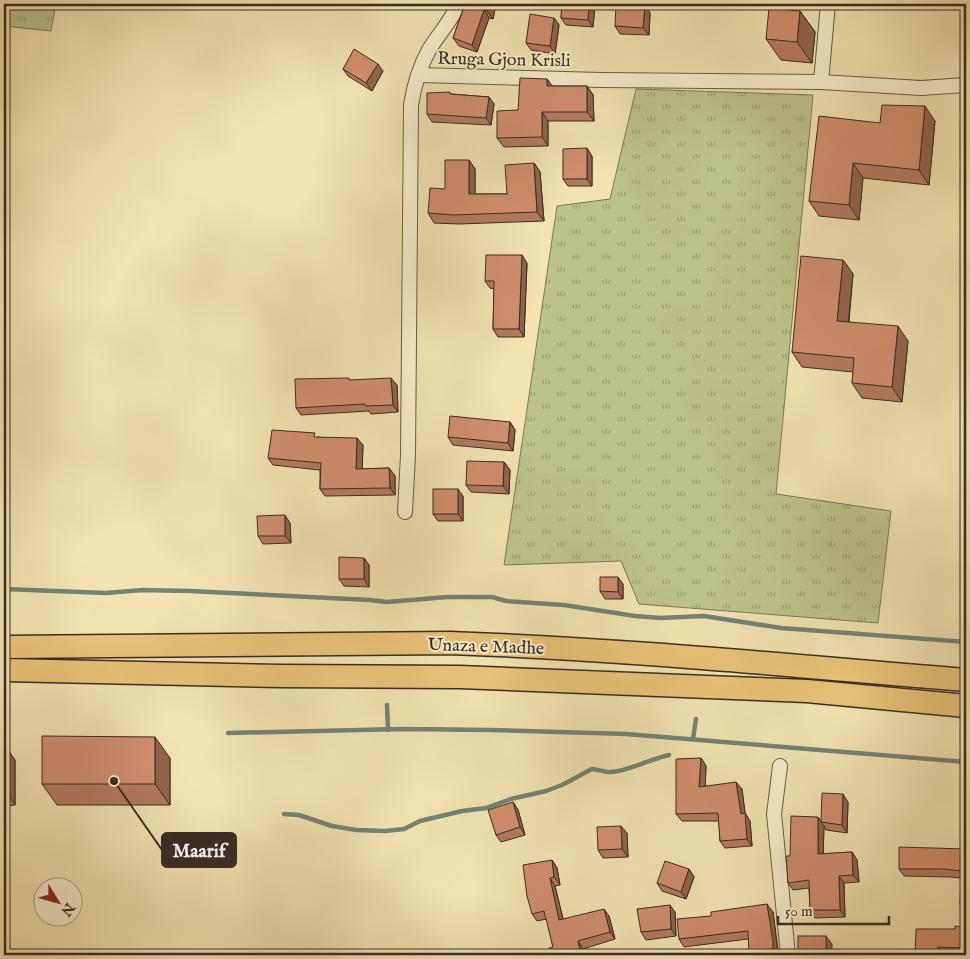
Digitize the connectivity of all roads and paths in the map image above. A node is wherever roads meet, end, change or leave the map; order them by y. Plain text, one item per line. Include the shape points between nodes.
1 (458, 4) edge
2 (828, 4) edge
3 (419, 75) junction
4 (821, 82) junction
5 (966, 85) edge
6 (405, 512) dead end
7 (4, 646) edge
8 (4, 670) edge
9 (966, 680) edge
10 (961, 707) edge
11 (780, 766) dead end
12 (788, 955) edge

1 - 3 street via 430,49
2 - 4 street
3 - 4 street, Rruga Gjon Krisli
3 - 6 street, Rruga Gjon Krisli via 410,126
4 - 5 street, Rruga Gjon Krisli via 921,88
7 - 9 highway, Unaza e Madhe via 516,645
8 - 10 highway, Unaza e Madhe via 460,677 807,691
11 - 12 street via 774,814

